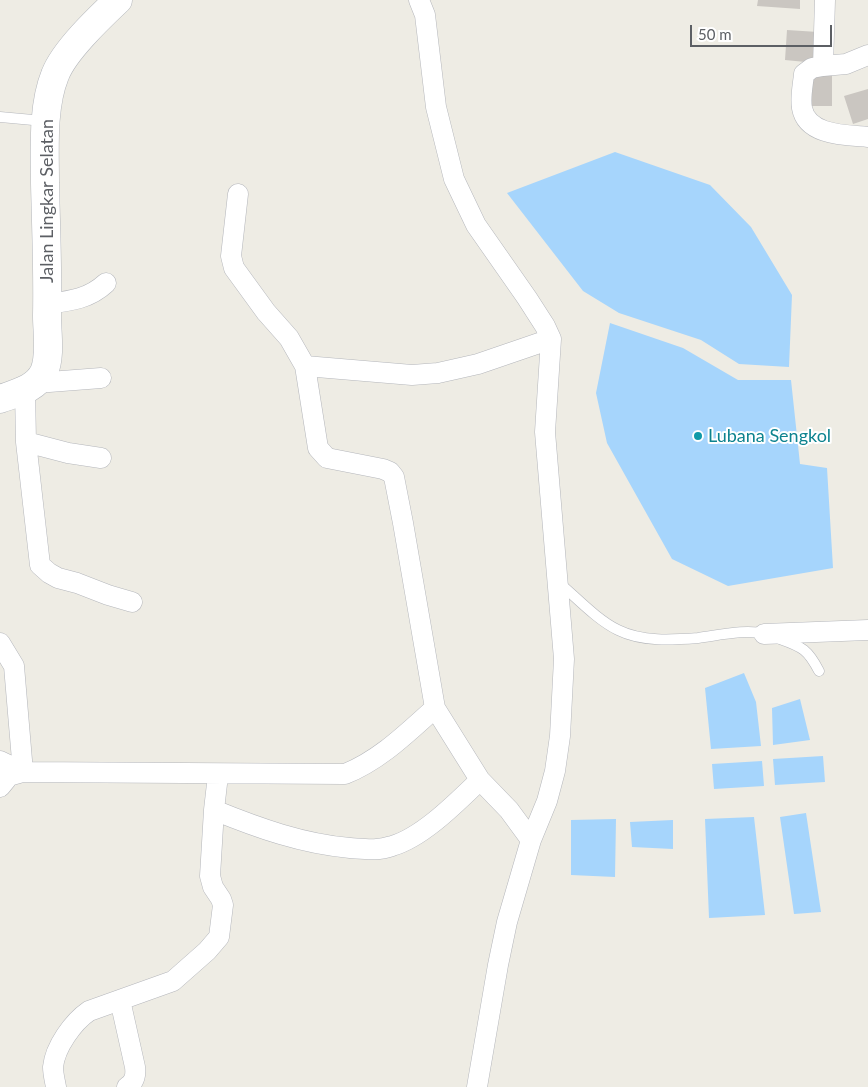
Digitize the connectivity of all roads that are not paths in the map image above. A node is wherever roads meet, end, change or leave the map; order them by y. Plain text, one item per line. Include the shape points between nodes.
1 (118, 0) edge
2 (420, 0) edge
3 (825, 0) edge
4 (868, 55) edge
5 (823, 66) junction
6 (0, 116) edge
7 (46, 122) junction
8 (868, 137) edge
9 (238, 194) dead end
10 (106, 282) dead end
11 (47, 304) junction
12 (551, 339) junction
13 (305, 366) junction
14 (101, 378) dead end
15 (31, 386) junction
16 (0, 399) edge
17 (26, 442) junction
18 (102, 458) dead end
19 (557, 581) junction
20 (132, 602) dead end
21 (868, 630) edge
22 (764, 634) junction
23 (0, 644) edge
24 (819, 671) dead end
25 (435, 708) junction
26 (0, 761) edge
27 (24, 772) junction
28 (218, 775) junction
29 (480, 780) junction
30 (0, 787) edge
31 (214, 810) junction
32 (531, 840) junction
33 (120, 1000) junction
34 (56, 1087) edge
35 (128, 1087) edge
36 (477, 1087) edge

1 - 7 main road, Jalan Lingkar Selatan via 89,29 58,68
2 - 12 street via 425,15 436,107 454,179 476,225
3 - 5 street
4 - 5 street via 846,64
5 - 8 street via 804,74 801,102 805,118 814,127 832,134
6 - 7 lane
7 - 11 main road, Jalan Lingkar Selatan
9 - 13 street via 230,256 234,268 289,338
10 - 11 street via 88,296
11 - 15 main road, Jalan Lingkar Selatan via 47,363 43,374
12 - 13 street via 478,364 438,373 412,375
12 - 19 street via 545,432
13 - 25 street via 318,448 327,458 382,469 394,477
14 - 15 street
15 - 16 main road
15 - 17 street
17 - 18 street
17 - 20 street via 40,565 58,578
19 - 22 lane via 605,621 632,635 659,640 736,632
19 - 32 street via 564,660 560,736 547,801
21 - 22 street
22 - 24 lane via 796,645 810,654
23 - 27 street via 14,666
25 - 28 street via 379,757 345,774
25 - 29 street
26 - 27 street
27 - 28 street
27 - 30 street via 9,776
28 - 31 street
29 - 31 street via 445,813 407,840 374,850 302,840
29 - 32 street via 509,810
31 - 33 street via 210,876 223,905 218,936 208,951 173,981
32 - 36 street via 507,922
33 - 34 street via 89,1011 69,1029 55,1059
33 - 35 street via 136,1067 136,1076

